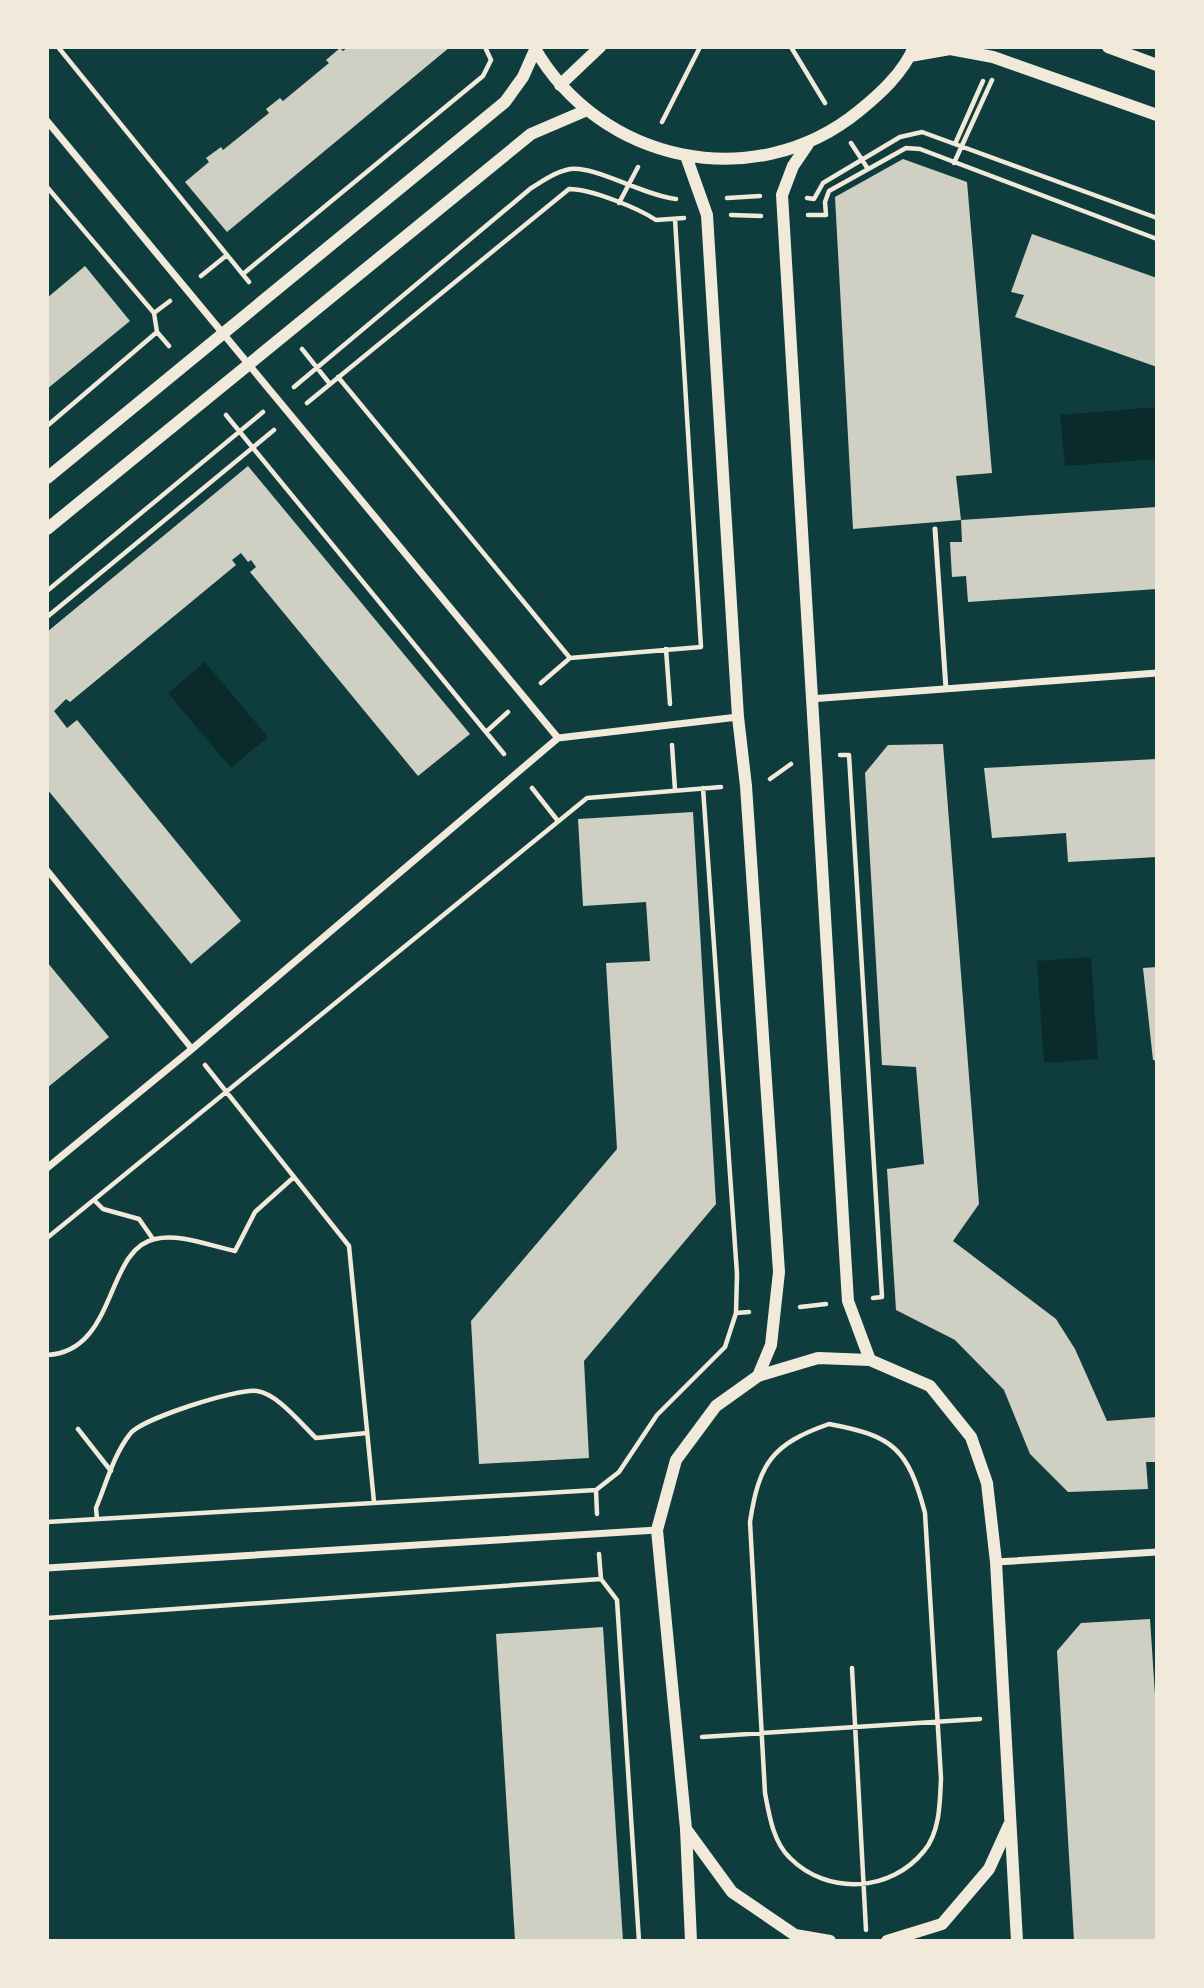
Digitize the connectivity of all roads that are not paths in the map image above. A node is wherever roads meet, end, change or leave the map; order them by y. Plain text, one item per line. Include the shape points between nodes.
1 (600, 47) edge
2 (1108, 47) edge
3 (535, 48) edge
4 (913, 52) edge
5 (1157, 65) edge
6 (560, 85) junction
7 (587, 110) junction
8 (1157, 115) edge
9 (47, 121) edge
10 (808, 144) junction
11 (686, 156) junction
12 (223, 334) junction
13 (248, 364) junction
14 (47, 478) edge
15 (47, 529) edge
16 (935, 529) dead end
17 (1157, 673) edge
18 (946, 689) junction
19 (810, 699) junction
20 (738, 717) junction
21 (558, 738) junction
22 (47, 870) edge
23 (192, 1049) junction
24 (47, 1168) edge
25 (870, 1360) junction
26 (758, 1376) junction
27 (657, 1530) junction
28 (1157, 1552) edge
29 (996, 1562) junction
30 (47, 1568) edge
31 (1010, 1823) junction
32 (686, 1829) junction
33 (691, 1941) edge
34 (830, 1941) edge
35 (887, 1941) edge
36 (1017, 1941) edge

1 - 6 street
2 - 5 street
3 - 6 street
3 - 12 street via 523,77 505,102
4 - 8 street via 950,49 997,58
4 - 10 street via 881,93 841,126
6 - 7 street
7 - 11 street via 648,147
7 - 13 street via 531,134
9 - 12 street
10 - 11 street via 759,158
10 - 19 street via 782,195
11 - 20 street via 706,215
12 - 13 street
12 - 14 street
13 - 15 street
13 - 21 street
16 - 18 lane
17 - 18 street
18 - 19 street
19 - 25 street via 848,1301
20 - 21 street
20 - 26 street via 779,1272 771,1345
21 - 23 street
22 - 23 street
23 - 24 street
25 - 26 street via 818,1358
25 - 29 street via 930,1386 971,1437 987,1483
26 - 27 street via 716,1406 676,1460
27 - 30 street
27 - 32 street
28 - 29 street
29 - 31 street
31 - 35 street via 989,1868 942,1924
31 - 36 street
32 - 33 street
32 - 34 street via 732,1892 795,1935

